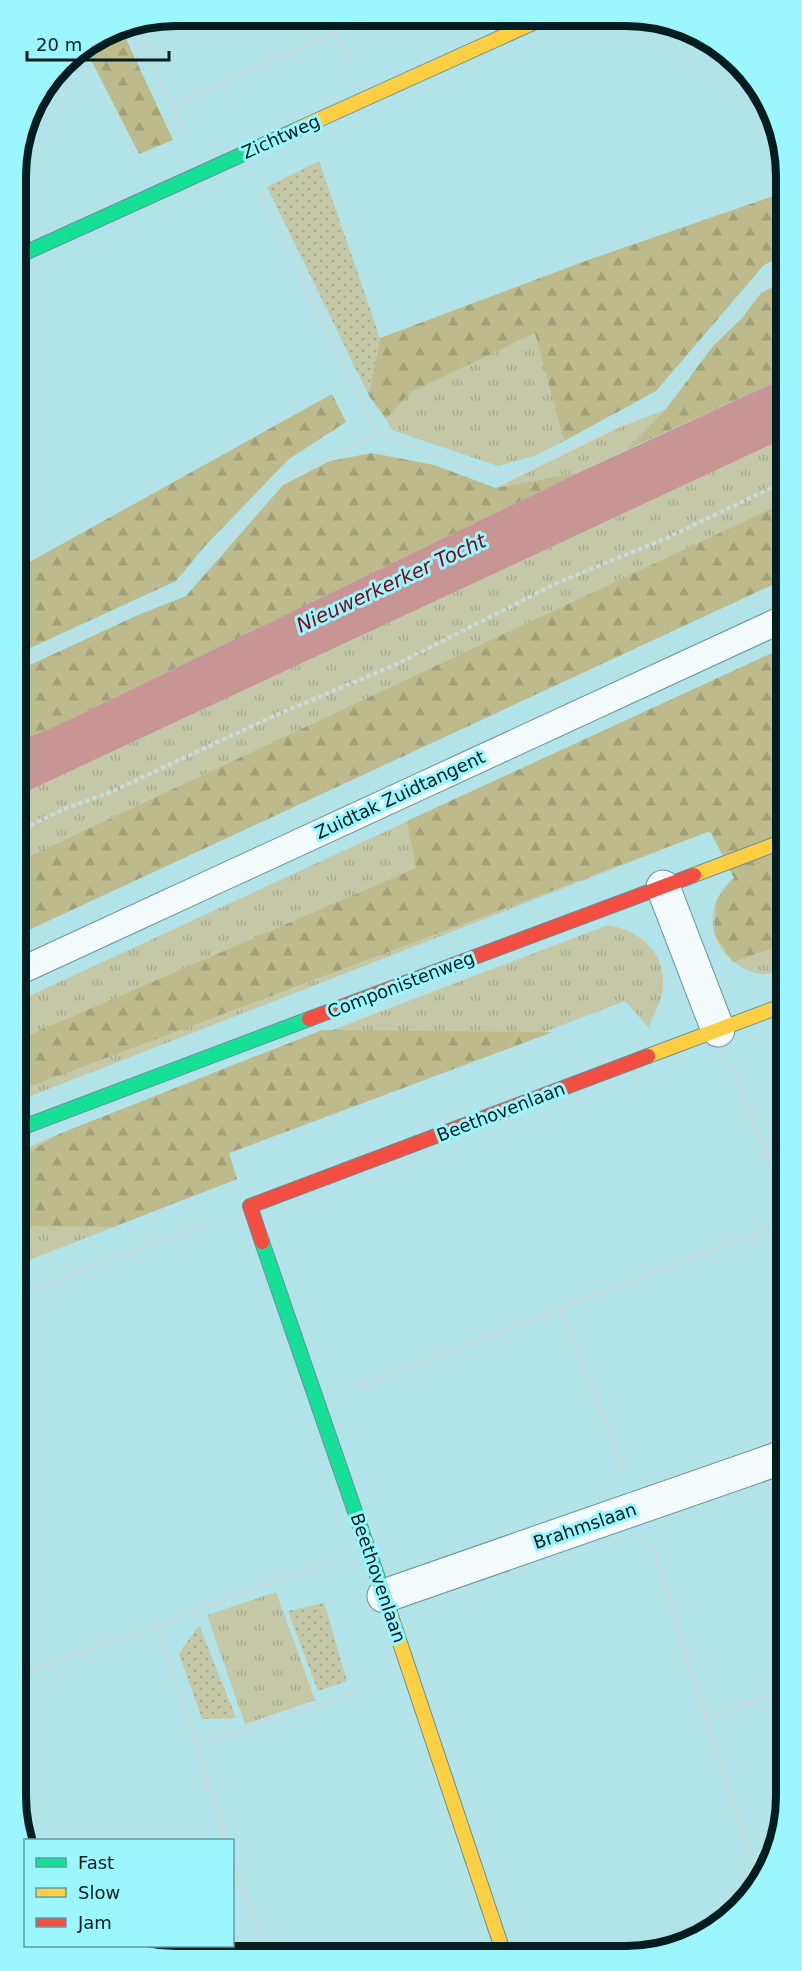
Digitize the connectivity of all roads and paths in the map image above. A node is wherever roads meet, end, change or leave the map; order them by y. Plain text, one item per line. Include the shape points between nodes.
1 (332, 26) edge
2 (348, 26) edge
3 (526, 26) edge
4 (138, 31) edge
5 (335, 32) junction
6 (367, 99) junction
7 (172, 106) junction
8 (243, 154) junction
9 (202, 171) junction
10 (26, 252) edge
11 (776, 271) edge
12 (377, 433) junction
13 (776, 485) edge
14 (776, 622) edge
15 (26, 660) edge
16 (26, 828) edge
17 (776, 844) edge
18 (663, 887) junction
19 (26, 968) edge
20 (776, 1008) edge
21 (718, 1030) junction
22 (26, 1126) edge
23 (776, 1180) edge
24 (250, 1206) junction
25 (776, 1226) edge
26 (26, 1291) edge
27 (561, 1310) junction
28 (318, 1401) junction
29 (776, 1459) edge
30 (639, 1507) junction
31 (368, 1548) junction
32 (384, 1596) junction
33 (157, 1625) junction
34 (26, 1673) edge
35 (358, 1691) dead end
36 (776, 1694) edge
37 (707, 1718) junction
38 (195, 1745) junction
39 (226, 1839) edge
40 (234, 1864) edge
41 (755, 1872) edge
42 (263, 1946) edge
43 (501, 1946) edge

1 - 5 path
2 - 5 path
3 - 6 street, Zichtweg
4 - 7 path
5 - 6 path
5 - 7 path
6 - 8 street, Zichtweg
7 - 9 path
8 - 9 street, Zichtweg
8 - 12 path
9 - 10 street, Zichtweg
11 - 12 path via 653,409 516,474 476,470
12 - 15 path via 270,487 202,573 176,590
13 - 16 path via 669,537 556,583 397,664
14 - 19 lane, Zuidtak Zuidtangent
17 - 18 street, Componistenweg
18 - 21 street
18 - 22 street, Componistenweg
20 - 21 street, Beethovenlaan
21 - 23 path
21 - 24 street, Beethovenlaan
24 - 26 path
24 - 28 street, Beethovenlaan
25 - 27 path
27 - 28 path
27 - 30 path
28 - 31 street, Beethovenlaan
29 - 30 street, Brahmslaan
30 - 32 street, Brahmslaan
30 - 37 path
31 - 32 street, Beethovenlaan
31 - 33 path
32 - 43 street, Beethovenlaan
33 - 34 path
33 - 38 path
35 - 38 path
36 - 37 path
37 - 41 path
38 - 39 path
40 - 42 path

